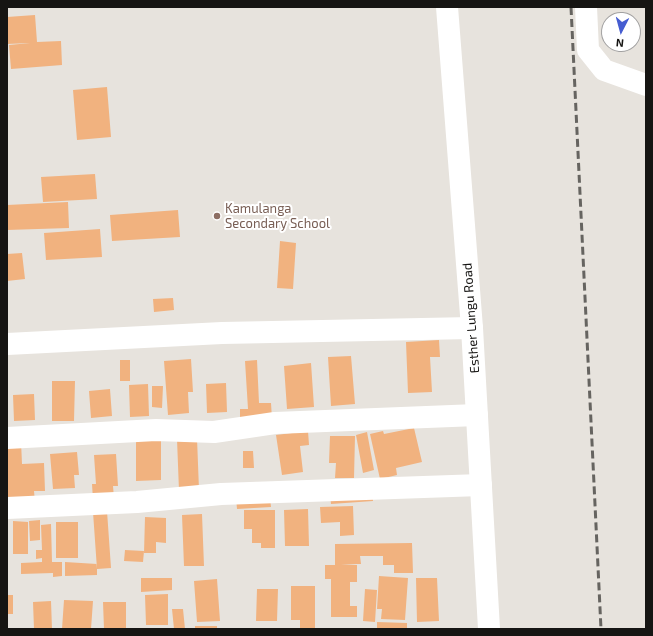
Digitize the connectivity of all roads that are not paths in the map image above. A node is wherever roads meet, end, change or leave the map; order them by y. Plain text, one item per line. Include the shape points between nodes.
1 (447, 7) edge
2 (586, 7) edge
3 (646, 85) edge
4 (472, 328) junction
5 (7, 344) edge
6 (477, 415) junction
7 (7, 438) edge
8 (481, 485) junction
9 (7, 508) edge
10 (489, 629) edge

1 - 4 street, Esther Lungu Road
2 - 3 street via 588,50 604,70
4 - 5 street via 222,333
4 - 6 street, Esther Lungu Road
6 - 7 street via 275,423 214,432 156,430
6 - 8 street, Esther Lungu Road
8 - 9 street via 220,494 137,502
8 - 10 street, Esther Lungu Road

